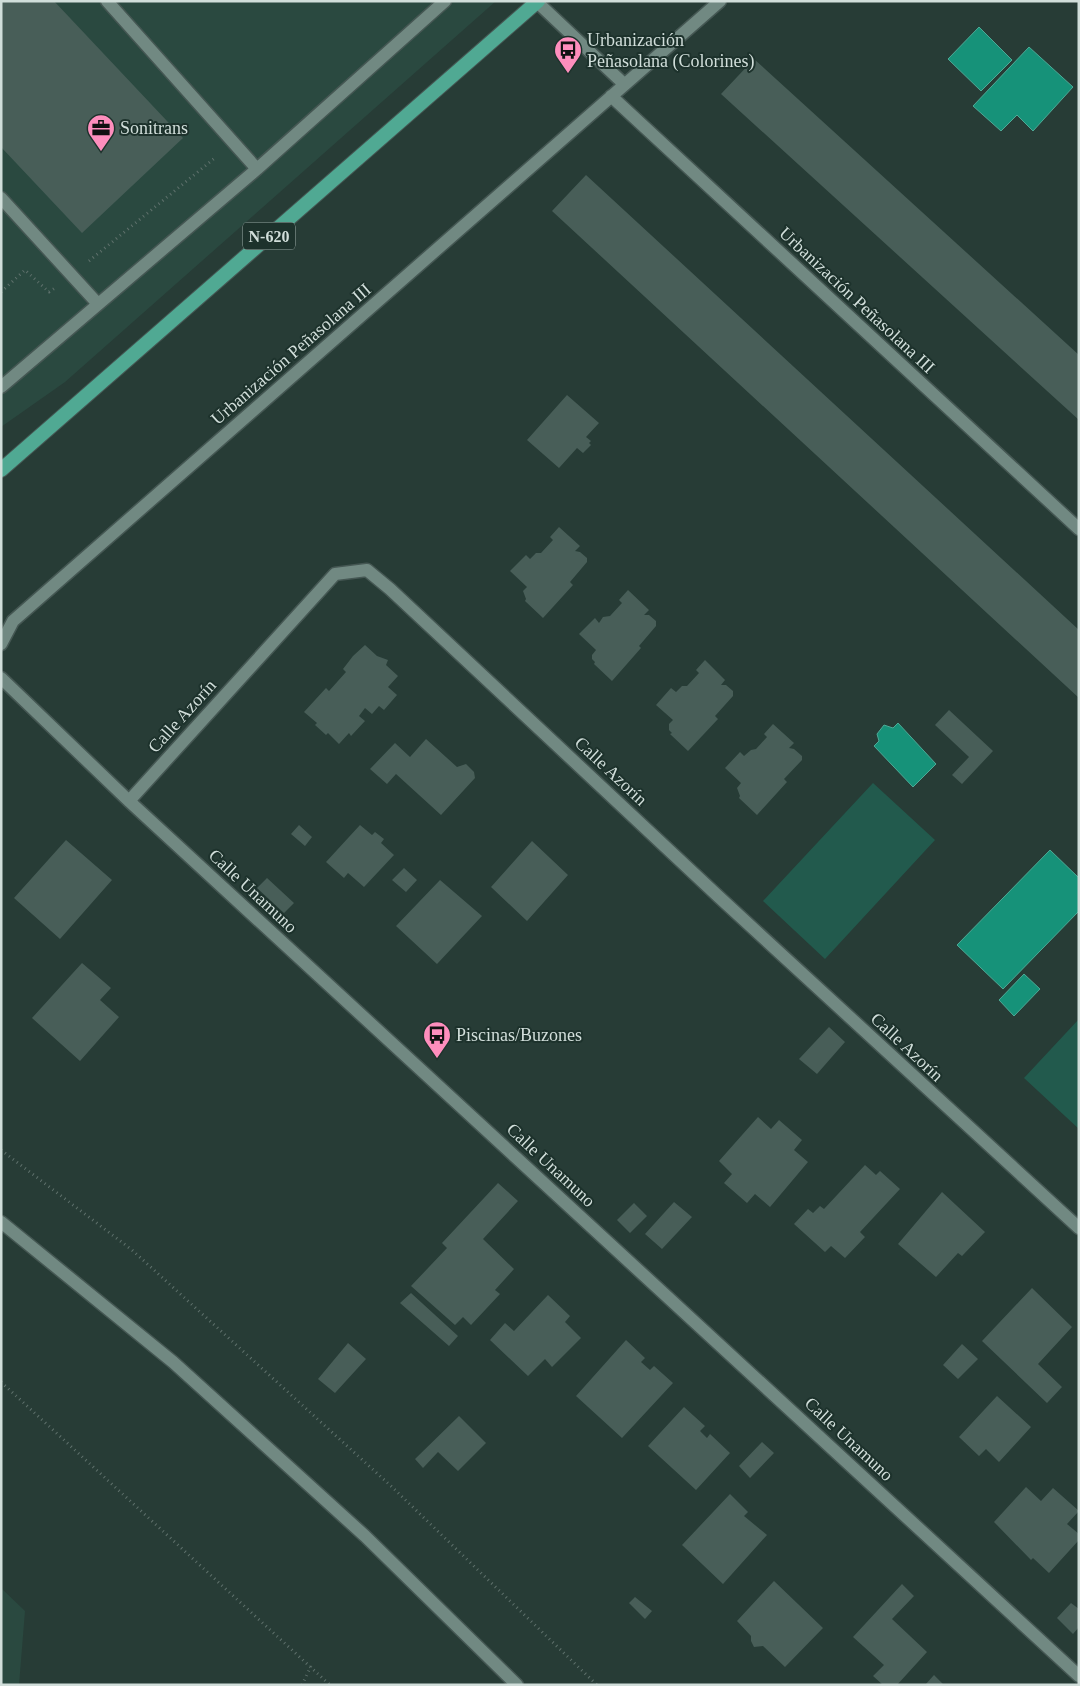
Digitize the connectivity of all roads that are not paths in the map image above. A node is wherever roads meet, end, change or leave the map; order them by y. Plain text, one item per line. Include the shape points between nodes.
1 (108, 1) edge
2 (445, 1) edge
3 (720, 1) edge
4 (538, 2) edge
5 (624, 84) junction
6 (611, 96) junction
7 (257, 169) junction
8 (1, 198) edge
9 (98, 304) junction
10 (1, 387) edge
11 (1, 470) edge
12 (1079, 529) edge
13 (1, 644) edge
14 (1, 678) edge
15 (129, 801) junction
16 (1, 1222) edge
17 (1079, 1228) edge
18 (1079, 1676) edge
19 (517, 1685) edge

1 - 7 street
2 - 7 street
3 - 5 street, Urbanización Peñasolana III
4 - 5 street
4 - 11 highway, N-620
5 - 6 street, Urbanización Peñasolana III
6 - 12 street, Urbanización Peñasolana III
6 - 13 street, Urbanización Peñasolana III via 13,621
7 - 9 street
8 - 9 street
9 - 10 street
14 - 15 street, Calle Unamuno
15 - 17 street, Calle Azorín via 335,574 367,570
15 - 18 street, Calle Unamuno
16 - 19 street via 173,1362 365,1536

